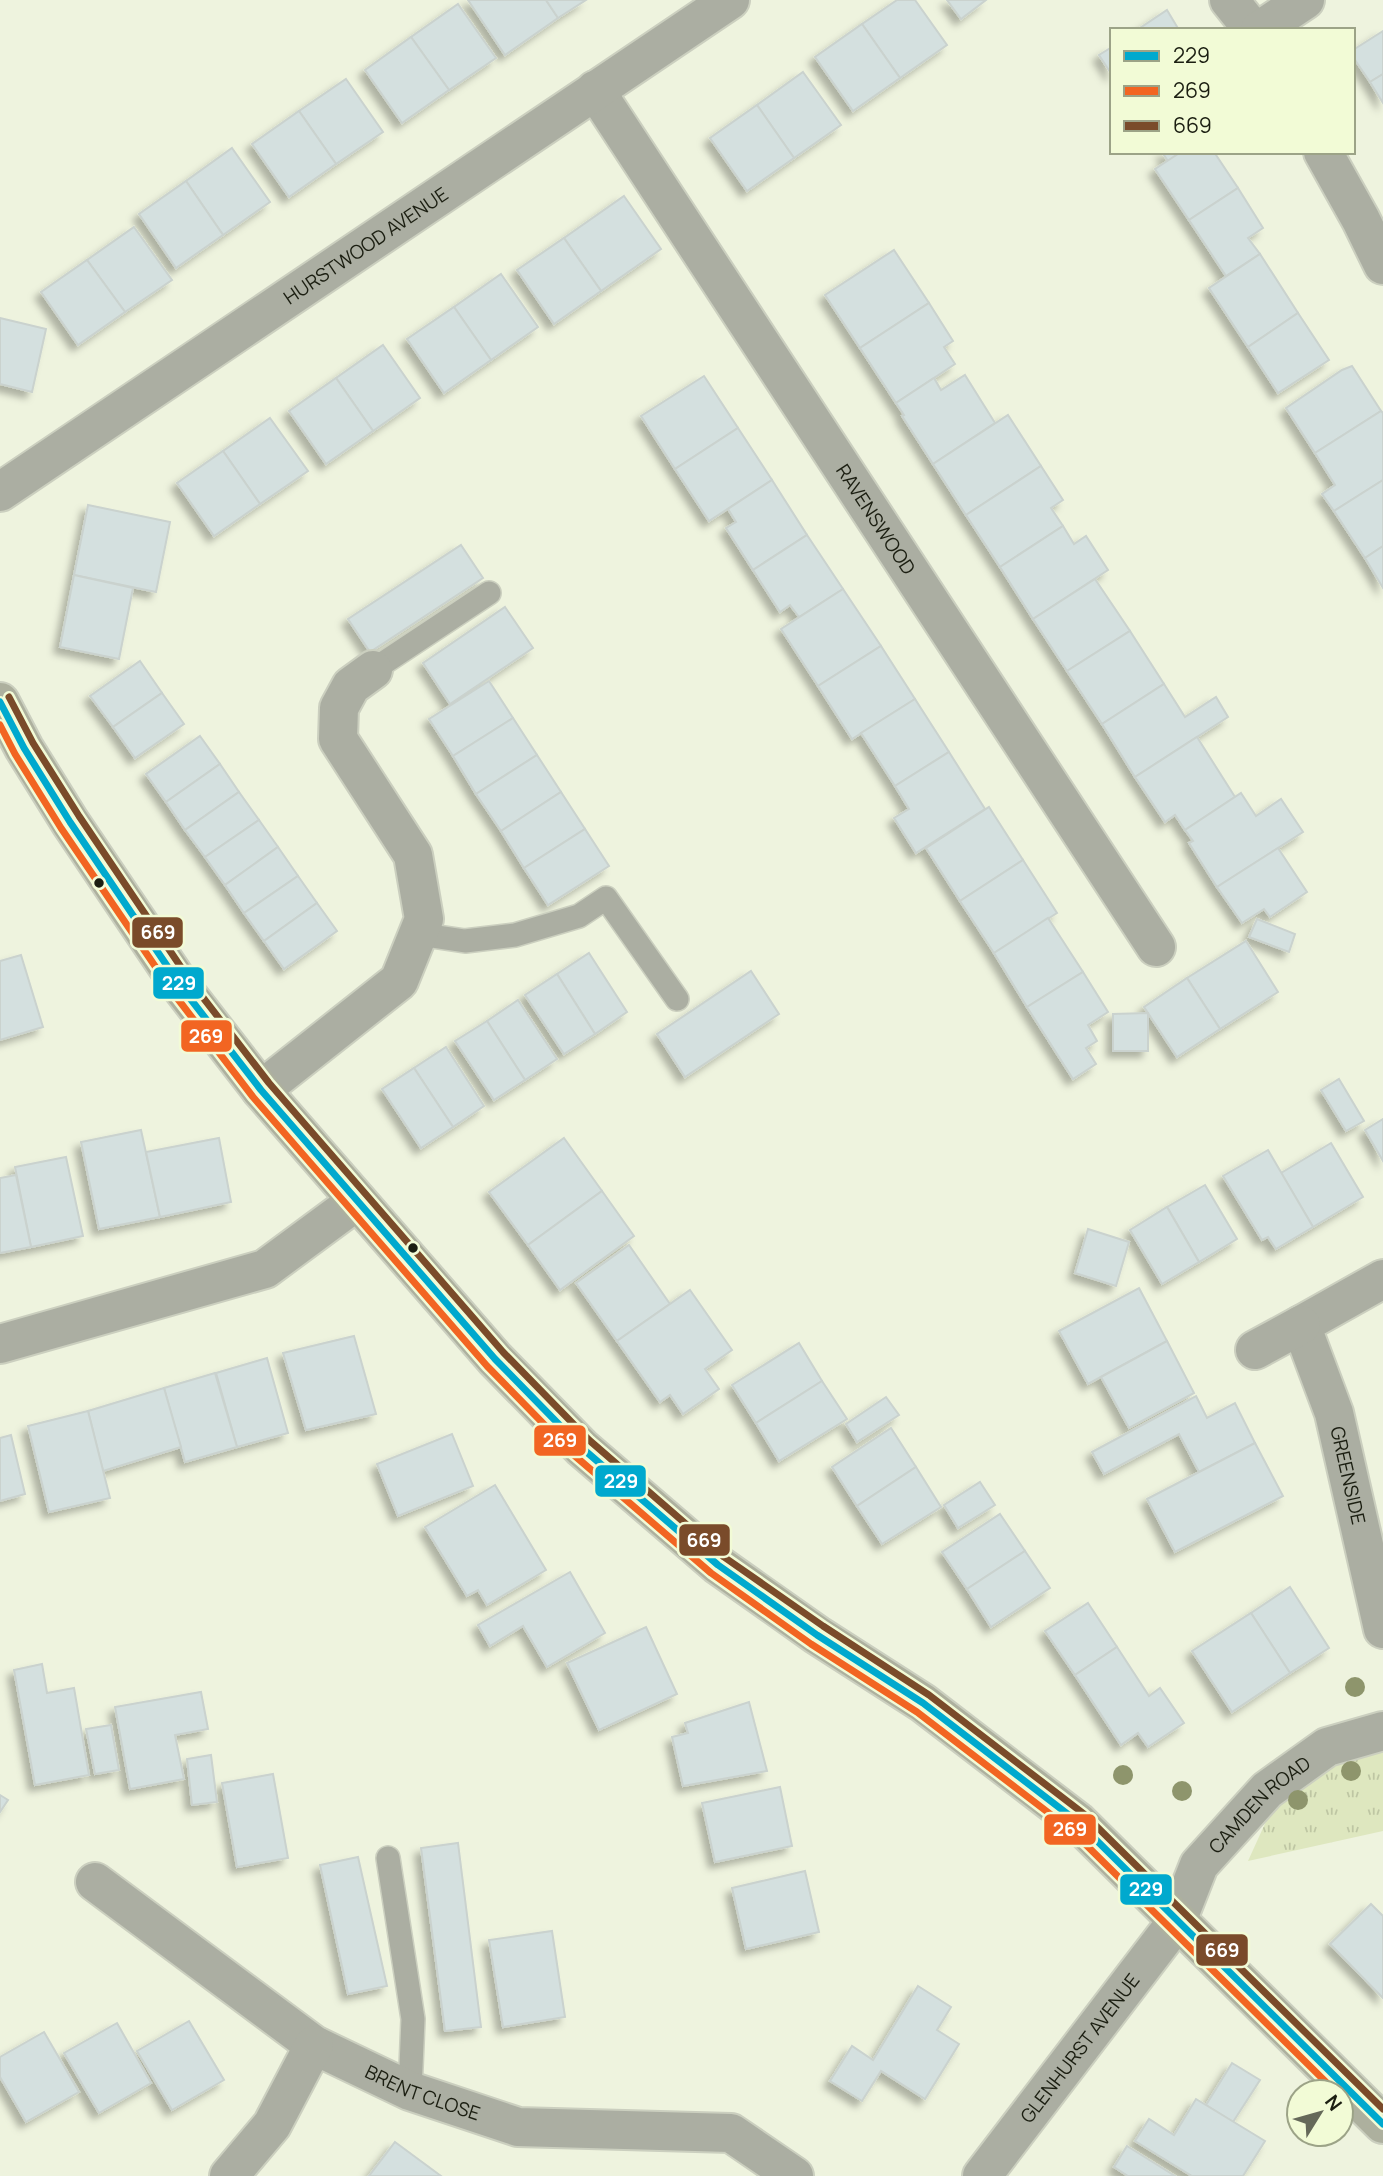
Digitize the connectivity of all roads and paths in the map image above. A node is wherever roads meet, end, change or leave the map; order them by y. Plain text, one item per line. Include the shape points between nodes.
1 (730, 0) edge
2 (1229, 0) edge
3 (1305, 0) edge
4 (1251, 28) edge
5 (1263, 28) edge
6 (595, 90) junction
7 (1323, 154) edge
8 (1383, 265) edge
9 (0, 492) edge
10 (489, 593) dead end
11 (373, 670) joint
12 (0, 702) edge
13 (418, 934) junction
14 (1156, 947) dead end
15 (677, 999) dead end
16 (261, 1090) junction
17 (357, 1201) junction
18 (1383, 1279) edge
19 (1301, 1325) junction
20 (0, 1344) edge
21 (1255, 1350) dead end
22 (1383, 1629) edge
23 (1383, 1731) edge
24 (388, 1858) dead end
25 (95, 1882) dead end
26 (1177, 1921) junction
27 (314, 2045) junction
28 (410, 2091) junction
29 (1383, 2124) edge
30 (229, 2176) edge
31 (794, 2176) edge
32 (982, 2176) edge

1 - 6 street, HURSTWOOD AVENUE
2 - 4 street
3 - 5 street
6 - 9 street, HURSTWOOD AVENUE
6 - 14 street, RAVENSWOOD
7 - 8 street
10 - 11 lane
11 - 13 street via 351,686 339,708 338,739 413,855 424,919
12 - 16 main road via 77,833 182,988
13 - 15 lane via 465,941 515,935 579,916 606,898
13 - 16 street via 399,981
16 - 17 main road
17 - 20 street via 265,1269
17 - 26 main road via 531,1398 642,1502 718,1565 923,1703 1025,1780 1078,1822
18 - 19 street
19 - 21 street
19 - 22 street, GREENSIDE via 1334,1413
23 - 26 street, CAMDEN ROAD via 1327,1748 1267,1790 1199,1865
24 - 28 lane via 413,2019
25 - 27 street, BRENT CLOSE
26 - 29 main road
26 - 32 street, GLENHURST AVENUE
27 - 28 street, BRENT CLOSE
27 - 30 street via 272,2125
28 - 31 street, BRENT CLOSE via 518,2127 731,2133

